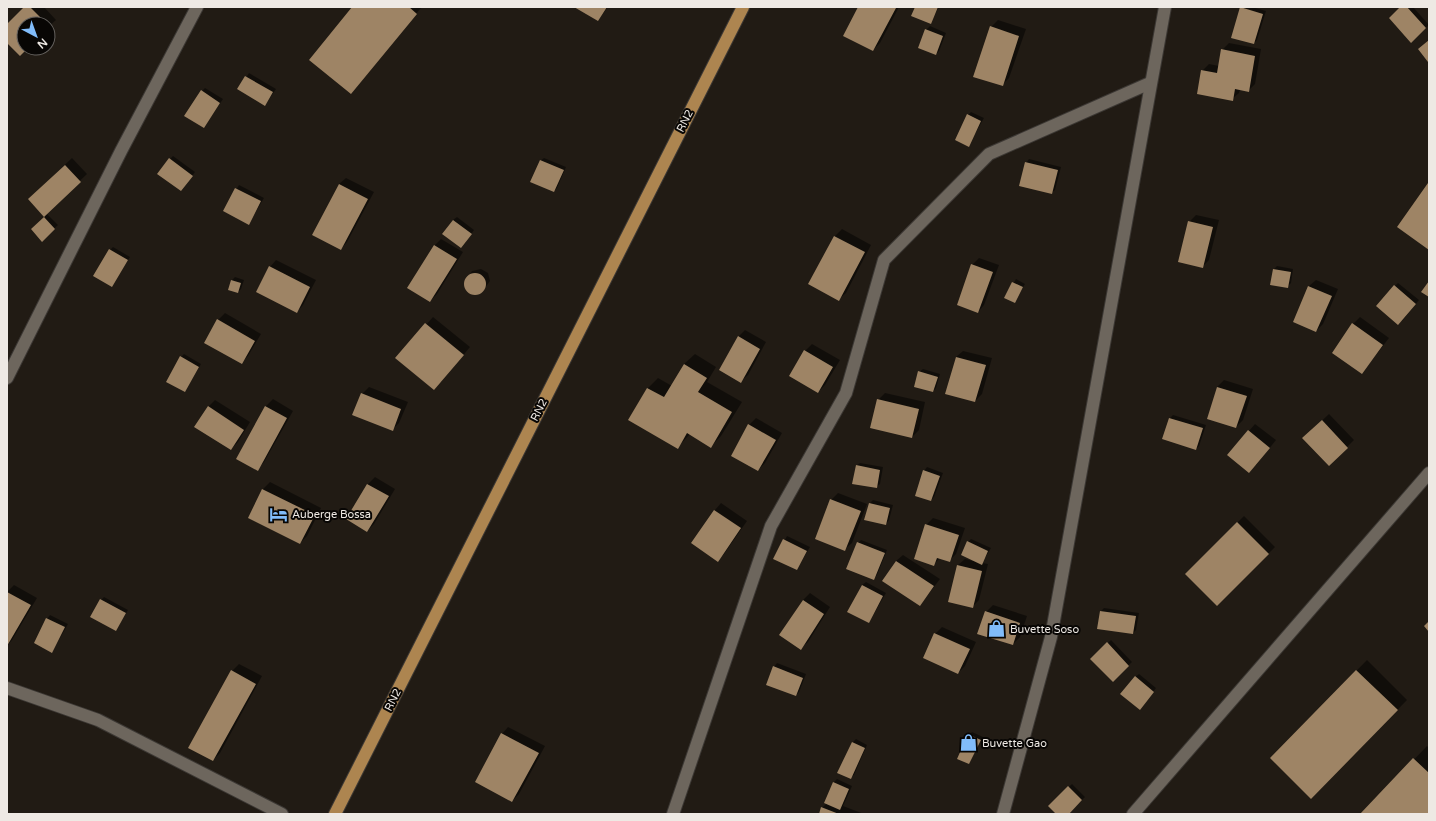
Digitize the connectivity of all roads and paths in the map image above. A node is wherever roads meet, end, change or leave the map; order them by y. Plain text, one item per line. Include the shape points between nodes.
1 (197, 7) edge
2 (743, 7) edge
3 (1165, 7) edge
4 (1150, 83) junction
5 (7, 378) edge
6 (1429, 473) edge
7 (7, 688) edge
8 (282, 814) edge
9 (335, 814) edge
10 (673, 814) edge
11 (1003, 814) edge
12 (1133, 814) edge

1 - 5 street via 121,151
2 - 9 main road, RN2
3 - 4 street
4 - 10 street via 988,154 884,260 846,393 771,526
4 - 11 street via 1051,637
6 - 12 street
7 - 8 street via 98,720

